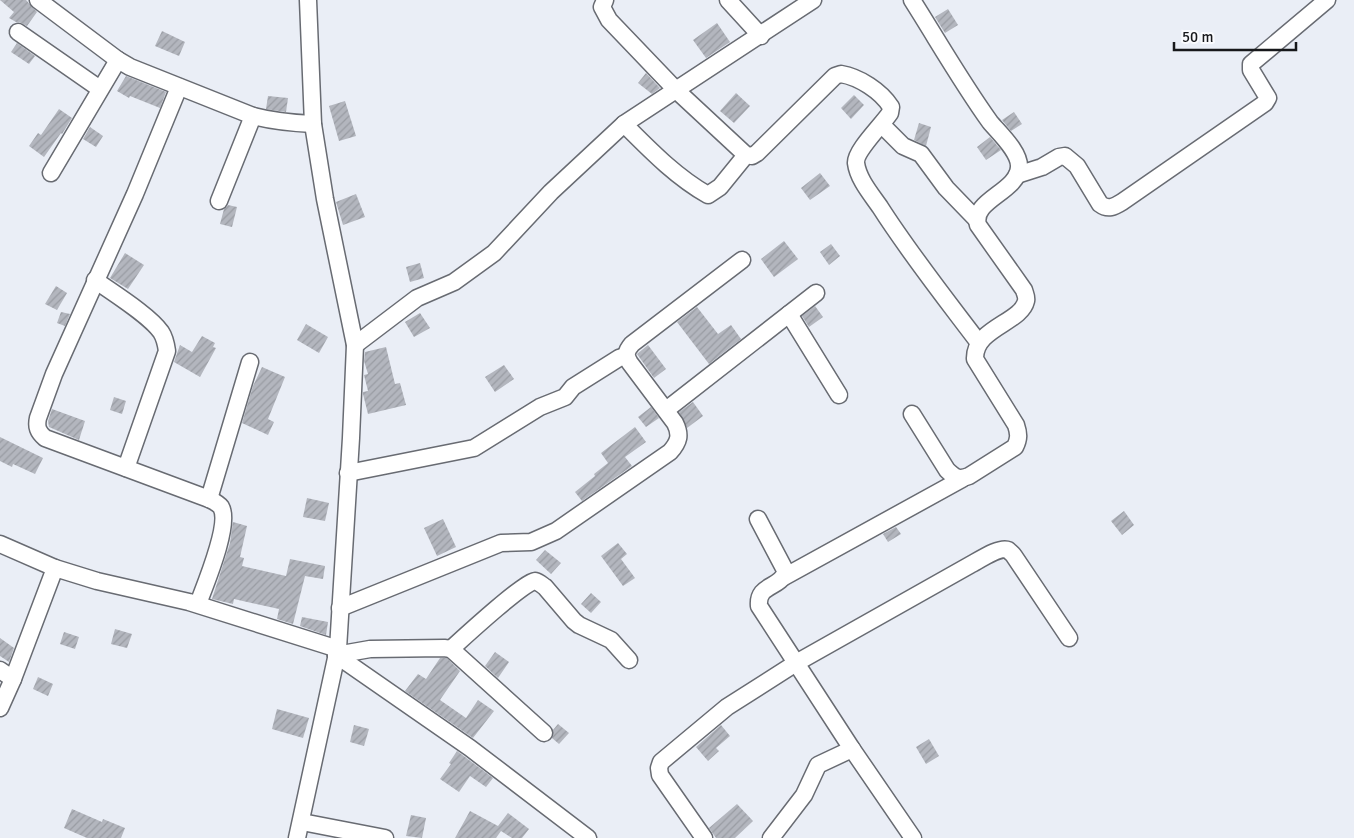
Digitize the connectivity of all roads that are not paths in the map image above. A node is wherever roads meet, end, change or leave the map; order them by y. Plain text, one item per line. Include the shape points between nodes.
1 (38, 0) edge
2 (308, 0) edge
3 (605, 0) edge
4 (728, 0) edge
5 (813, 0) edge
6 (912, 0) edge
7 (1327, 0) edge
8 (56, 5) edge
9 (18, 32) dead end
10 (761, 36) junction
11 (118, 60) junction
12 (179, 87) junction
13 (100, 89) junction
14 (676, 90) junction
15 (252, 116) junction
16 (313, 124) junction
17 (624, 124) junction
18 (882, 125) junction
19 (746, 155) junction
20 (50, 173) dead end
21 (1017, 176) junction
22 (219, 201) dead end
23 (976, 219) junction
24 (742, 260) dead end
25 (95, 280) junction
26 (816, 293) dead end
27 (789, 314) junction
28 (979, 343) junction
29 (354, 345) junction
30 (626, 356) junction
31 (250, 362) dead end
32 (839, 395) dead end
33 (666, 410) junction
34 (912, 414) dead end
35 (126, 468) junction
36 (348, 473) junction
37 (962, 479) junction
38 (209, 498) junction
39 (758, 519) dead end
40 (0, 544) edge
41 (55, 568) junction
42 (784, 577) junction
43 (198, 604) junction
44 (340, 608) junction
45 (1069, 638) dead end
46 (451, 649) junction
47 (337, 652) junction
48 (629, 660) dead end
49 (796, 663) junction
50 (7, 674) edge
51 (0, 708) edge
52 (544, 733) dead end
53 (852, 749) junction
54 (302, 822) junction
55 (298, 838) edge
56 (385, 838) edge
57 (588, 838) edge
58 (704, 838) edge
59 (771, 838) edge
60 (913, 838) edge

1 - 8 street
2 - 16 street
3 - 14 street via 602,7 609,20
4 - 10 street
5 - 10 street
6 - 21 street via 1018,160
7 - 21 street via 1251,64 1251,70 1268,98 1265,103 1112,208 1100,204 1077,166 1065,156
8 - 11 street
9 - 13 street
10 - 14 street
11 - 12 street
11 - 13 street
12 - 15 street
12 - 25 street
13 - 20 street
14 - 17 street
14 - 19 street
15 - 16 street
15 - 22 street
16 - 29 street
17 - 19 street via 660,160 708,195 720,187
17 - 29 street via 551,192 494,253 454,282 417,298
18 - 19 street via 890,113 887,101 859,80 841,74 835,76 757,153
18 - 23 street via 903,146 921,154 946,188
18 - 28 street via 858,154 859,172 898,235
21 - 23 street via 979,211
23 - 28 street via 1024,290 1026,298 1020,311
24 - 30 street via 632,344 626,350
25 - 35 street via 152,322 166,342 166,351
25 - 35 street via 54,374 36,426 45,438
26 - 27 street
27 - 32 street
27 - 33 street
28 - 37 street via 975,359 1016,426 1018,442 1008,453
29 - 36 street
30 - 33 street
30 - 36 street via 573,387 565,397 540,407 474,448
31 - 38 street
33 - 44 street via 678,430 679,439 670,452 556,531 531,542 501,543
34 - 37 street via 948,470 954,477
35 - 38 street
36 - 44 street
37 - 42 street
38 - 43 street via 221,507 223,529
39 - 42 street via 784,566
40 - 41 street
41 - 43 street
41 - 50 street
42 - 49 street via 762,592 758,598 759,606
43 - 47 street
44 - 47 street
45 - 49 street via 1014,556 1009,550 1002,549
46 - 47 street
46 - 48 street via 535,581 545,587 579,626 611,640
46 - 52 street
47 - 54 street
47 - 57 street
49 - 53 street
49 - 58 street via 727,707 662,762 660,775
50 - 51 street
53 - 59 street via 818,765 804,795
53 - 60 street
54 - 55 street
54 - 56 street

